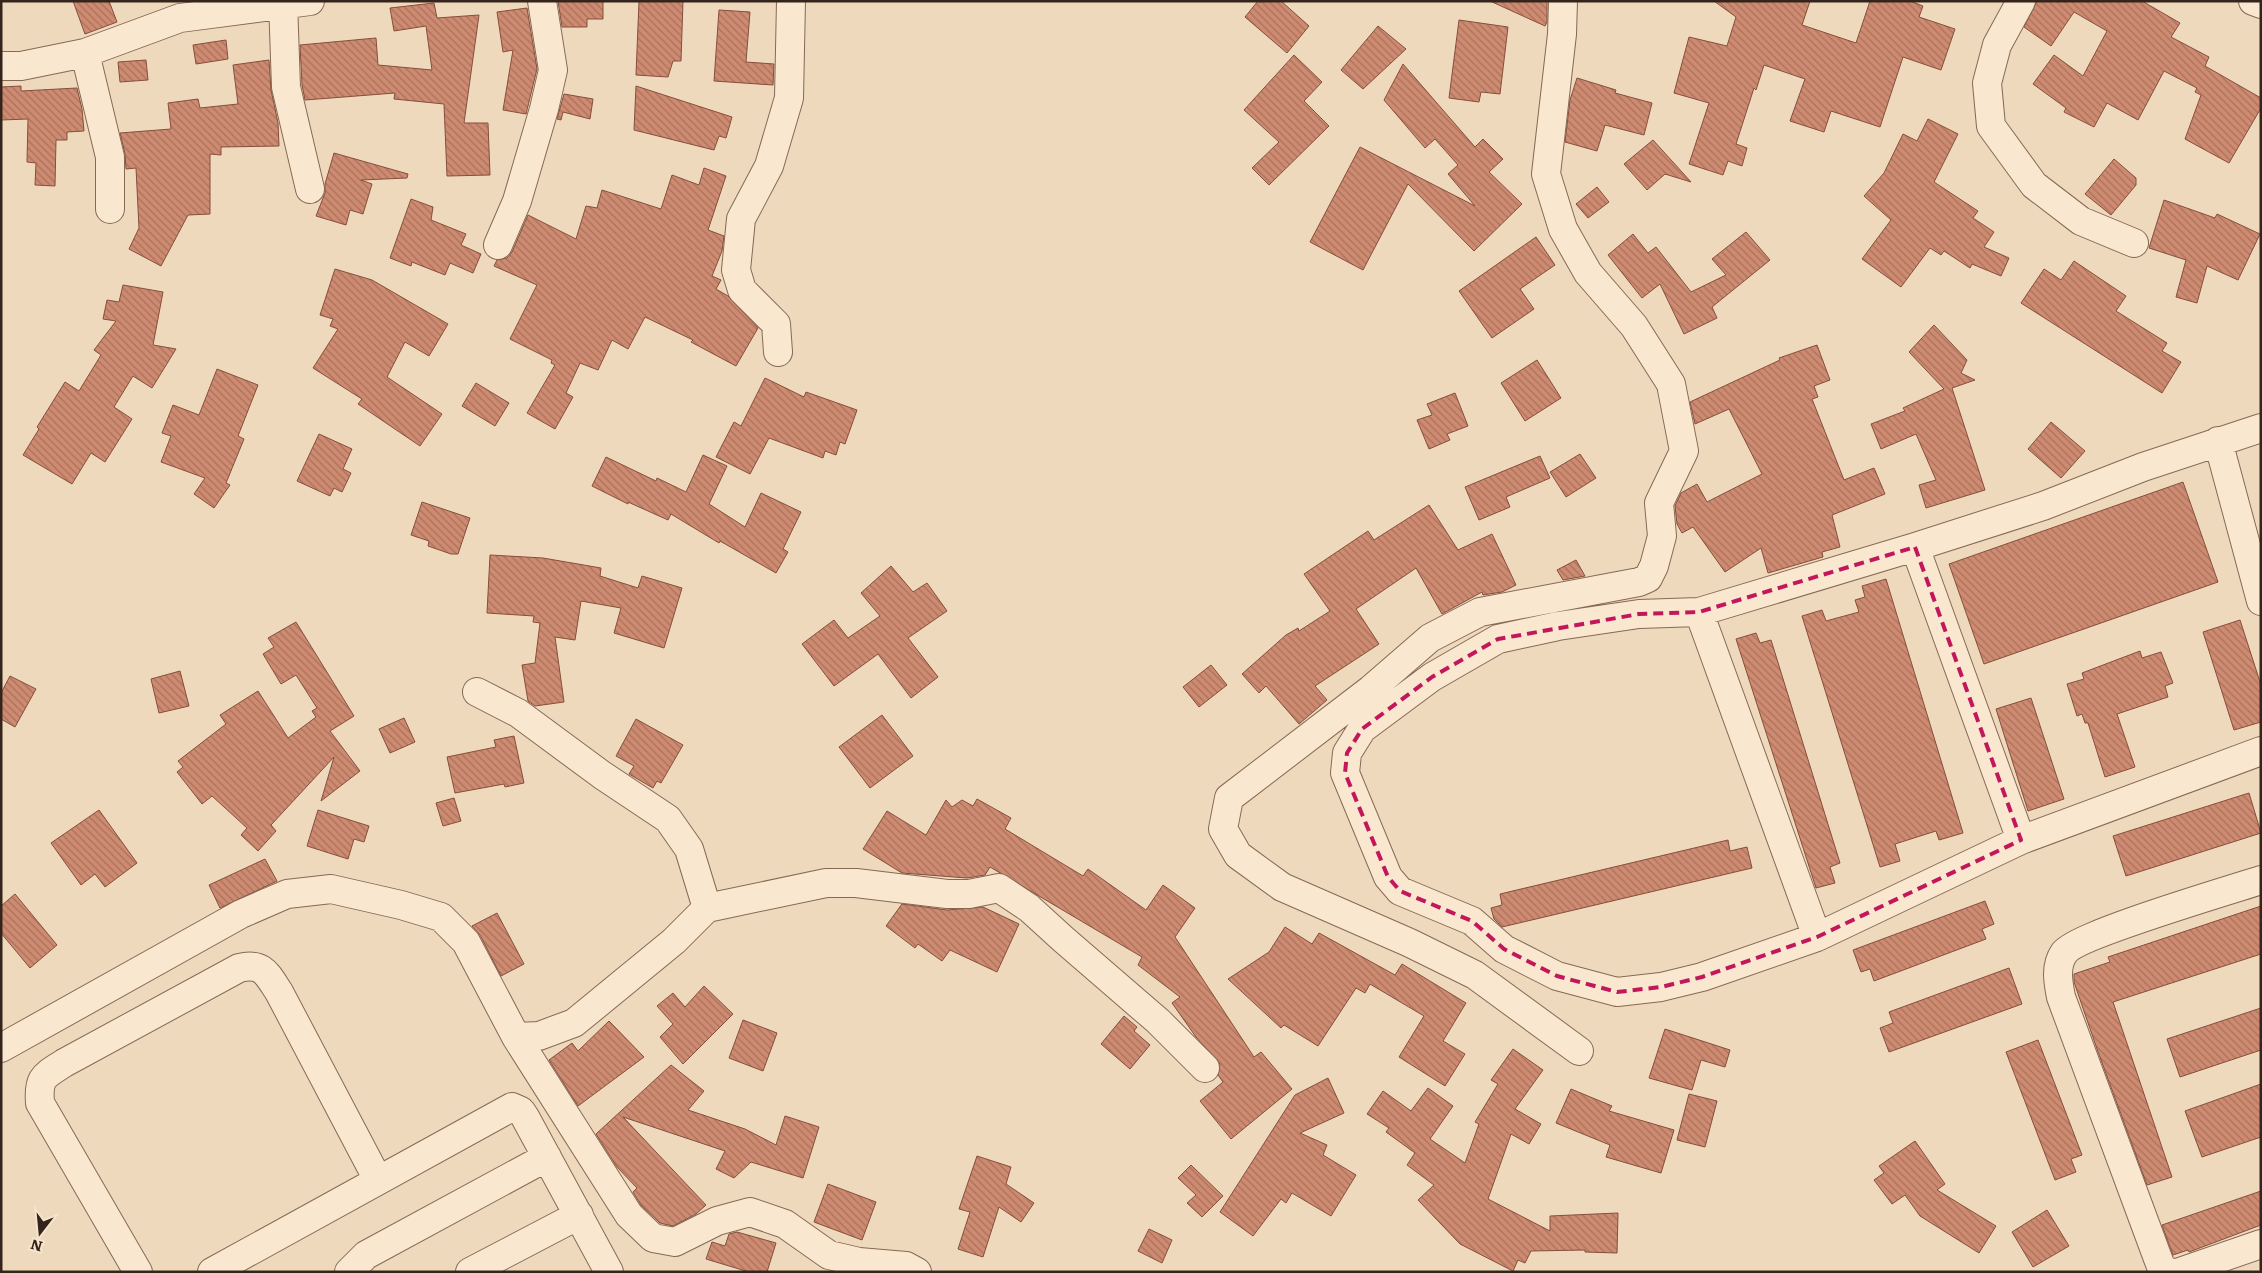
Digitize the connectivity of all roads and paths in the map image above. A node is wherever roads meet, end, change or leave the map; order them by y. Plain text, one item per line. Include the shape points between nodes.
1 (310, 1) edge
2 (542, 1) edge
3 (792, 1) edge
4 (1563, 1) edge
5 (2021, 1) edge
6 (2254, 1) edge
7 (283, 2) edge
8 (2261, 4) edge
9 (85, 53) junction
10 (1, 66) edge
11 (310, 189) dead end
12 (110, 209) dead end
13 (2134, 243) dead end
14 (498, 245) dead end
15 (778, 352) dead end
16 (2261, 428) edge
17 (2218, 441) junction
18 (1915, 547) junction
19 (2261, 601) edge
20 (1699, 612) junction
21 (476, 692) dead end
22 (2261, 751) edge
23 (2021, 840) junction
24 (2261, 880) edge
25 (707, 908) junction
26 (1817, 937) junction
27 (516, 1037) junction
28 (1, 1048) edge
29 (1579, 1051) dead end
30 (1205, 1068) dead end
31 (547, 1157) junction
32 (378, 1180) junction
33 (579, 1216) junction
34 (2261, 1244) edge
35 (138, 1272) edge
36 (212, 1272) edge
37 (350, 1272) edge
38 (470, 1272) edge
39 (609, 1272) edge
40 (917, 1272) edge
41 (2170, 1272) edge
42 (2180, 1272) edge

1 - 7 street
2 - 14 street via 552,70 517,201
3 - 15 street via 789,98 769,166 741,219 736,270 742,290 776,324
4 - 29 street via 1546,174 1563,228 1588,272 1634,326 1671,384 1684,451 1659,503 1662,536 1654,566 1648,578 1639,582 1480,612 1430,638 1370,690 1230,798 1223,829 1238,856 1282,886 1410,942 1475,975
5 - 13 street via 1997,45 1987,83 1991,126 2034,185 2082,221
6 - 8 street
7 - 9 street via 180,18
7 - 11 street via 286,87
9 - 10 street via 21,66
9 - 12 street via 110,157
16 - 17 street
17 - 18 street via 2043,506
17 - 19 street
18 - 20 street
18 - 23 street
20 - 26 street
20 - 26 street via 1639,614 1498,639 1432,677 1362,729 1347,752 1345,773 1388,877 1400,891 1472,921 1504,949 1557,976 1617,992 1661,987 1702,977
21 - 25 street via 518,713 602,776 668,819 689,848
22 - 23 street
23 - 26 street
24 - 41 street via 2090,936 2064,952 2057,974 2061,997 2157,1256 2162,1269
25 - 27 street via 674,941 574,1023 539,1036
25 - 30 street via 826,883 856,882 947,894 999,888 1030,908 1158,1021
27 - 28 street via 466,942 441,917 331,889 287,894 241,914
27 - 40 street via 629,1215 653,1238 675,1242 717,1221 750,1212 785,1224 829,1255 859,1262 906,1266
31 - 32 street via 521,1111 512,1107
31 - 33 street
31 - 37 street via 366,1255
32 - 35 street via 265,970 250,965 239,968 42,1078 40,1103
32 - 36 street
33 - 38 street
33 - 39 street
34 - 42 street

